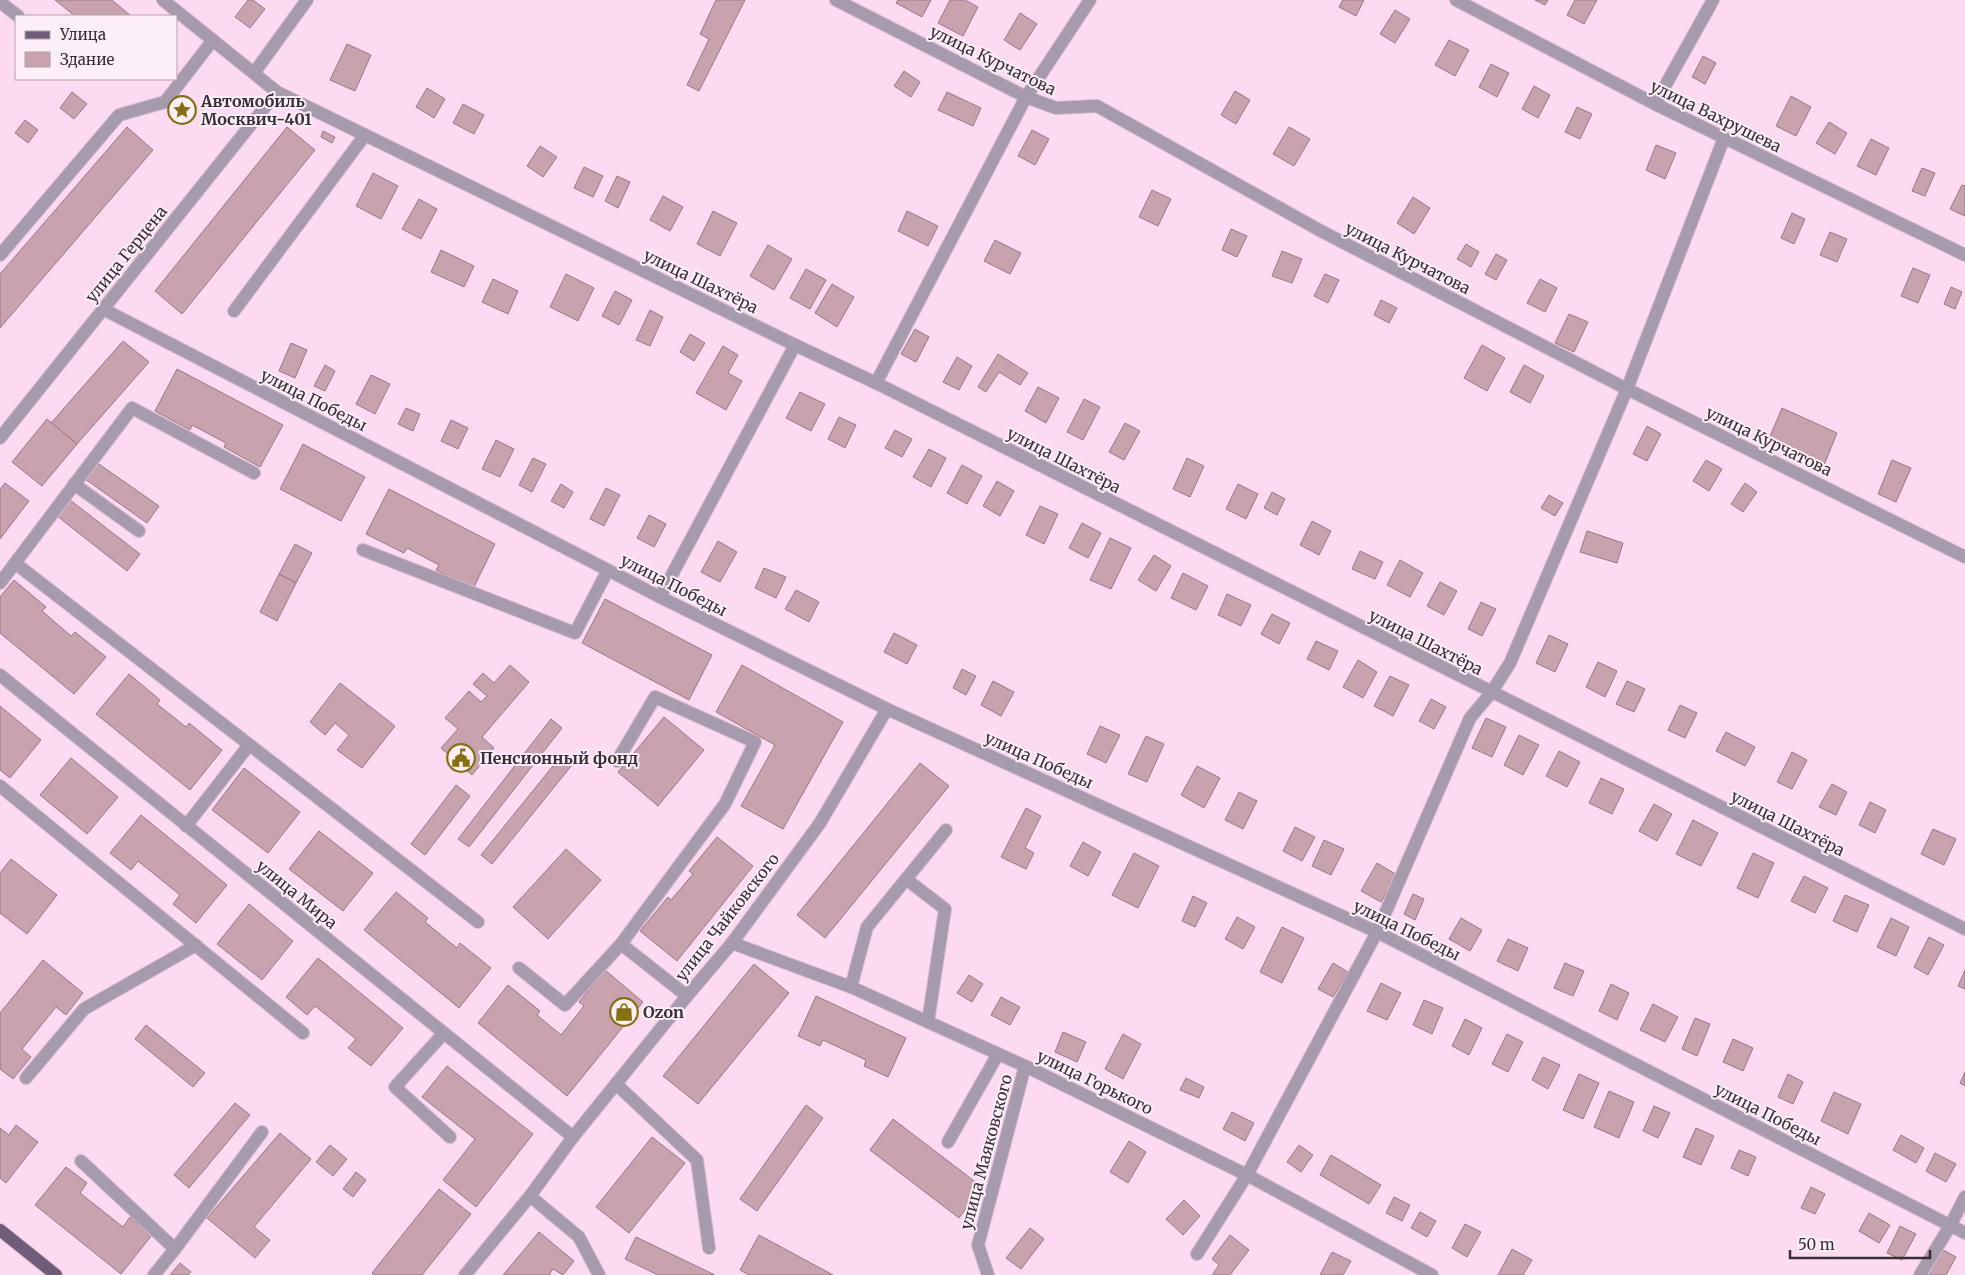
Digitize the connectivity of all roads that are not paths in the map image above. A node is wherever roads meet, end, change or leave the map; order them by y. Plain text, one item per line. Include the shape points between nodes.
1 (162, 0) edge
2 (307, 0) edge
3 (836, 0) edge
4 (1090, 0) edge
5 (1456, 0) edge
6 (1713, 0) edge
7 (0, 2) edge
8 (17, 15) edge
9 (213, 40) junction
10 (254, 73) junction
11 (277, 92) junction
12 (1026, 97) junction
13 (1655, 104) junction
14 (365, 135) junction
15 (1724, 138) junction
16 (0, 255) edge
17 (1965, 255) edge
18 (103, 309) junction
19 (234, 311) dead end
20 (795, 345) junction
21 (876, 383) junction
22 (1627, 389) junction
23 (0, 438) edge
24 (254, 473) dead end
25 (74, 484) junction
26 (139, 531) dead end
27 (363, 550) dead end
28 (1965, 557) edge
29 (15, 563) junction
30 (608, 570) junction
31 (0, 583) edge
32 (660, 597) junction
33 (0, 675) edge
34 (1491, 692) junction
35 (887, 709) junction
36 (249, 745) junction
37 (617, 761) dead end
38 (0, 786) edge
39 (186, 826) junction
40 (946, 830) dead end
41 (906, 879) junction
42 (478, 922) dead end
43 (1965, 929) edge
44 (1378, 932) junction
45 (621, 944) junction
46 (732, 944) junction
47 (196, 945) junction
48 (519, 968) dead end
49 (851, 987) junction
50 (687, 996) junction
51 (928, 1022) junction
52 (303, 1033) dead end
53 (444, 1033) junction
54 (998, 1054) junction
55 (1025, 1066) junction
56 (26, 1078) dead end
57 (616, 1084) junction
58 (262, 1132) dead end
59 (450, 1137) dead end
60 (573, 1137) junction
61 (948, 1142) dead end
62 (80, 1161) dead end
63 (1247, 1175) junction
64 (530, 1196) junction
65 (1965, 1197) edge
66 (1950, 1226) junction
67 (0, 1230) edge
68 (1965, 1233) edge
69 (709, 1248) dead end
70 (175, 1249) junction
71 (1197, 1254) dead end
72 (56, 1275) edge
73 (154, 1275) edge
74 (464, 1275) edge
75 (599, 1275) edge
76 (988, 1275) edge
77 (1432, 1275) edge
78 (1920, 1275) edge

1 - 9 street, улица Шахтёра
2 - 10 street
3 - 12 street, улица Курчатова
4 - 12 street
5 - 13 street, улица Вахрушева
6 - 13 street
7 - 8 street
9 - 10 street, улица Шахтёра
9 - 16 street via 165,102 119,115
10 - 11 street, улица Шахтёра
11 - 14 street, улица Шахтёра
11 - 18 street, улица Герцена
12 - 21 street
12 - 22 street, улица Курчатова via 1056,108 1097,106 1321,231
13 - 15 street, улица Вахрушева
14 - 19 street
14 - 20 street, улица Шахтёра
15 - 17 street, улица Вахрушева
15 - 22 street
18 - 23 street, улица Герцена
18 - 30 street, улица Победы
20 - 21 street, улица Шахтёра
20 - 32 street
21 - 34 street, улица Шахтёра
22 - 28 street, улица Курчатова
22 - 34 street via 1510,663
24 - 25 street via 132,408
25 - 26 street
25 - 29 street
27 - 30 street via 575,634
29 - 31 street
29 - 36 street
30 - 32 street, улица Победы
32 - 35 street, улица Победы
33 - 39 street, улица Мира
34 - 43 street, улица Шахтёра
34 - 44 street via 1470,718
35 - 44 street, улица Победы
35 - 46 street, улица Чайковского via 820,823
36 - 39 street
36 - 42 street
37 - 45 street via 656,697 754,742 725,804
38 - 47 street
39 - 53 street, улица Мира
40 - 41 street
41 - 49 street via 867,927
41 - 51 street via 945,909
44 - 63 street
44 - 66 street, улица Победы
45 - 48 street via 565,1005
45 - 50 street
46 - 49 street, улица Горького
46 - 50 street, улица Чайковского
47 - 52 street
47 - 56 street via 84,1009
49 - 51 street, улица Горького
50 - 57 street, улица Чайковского
51 - 54 street, улица Горького
53 - 59 street via 395,1087
53 - 60 street, улица Мира
54 - 55 street, улица Горького
54 - 61 street
55 - 63 street, улица Горького
55 - 76 street, улица Маяковского via 978,1244
57 - 60 street, улица Чайковского
57 - 69 street via 697,1160
58 - 70 street
60 - 64 street, улица Чайковского
62 - 70 street
63 - 71 street
63 - 77 street, улица Горького
64 - 74 street, улица Чайковского
64 - 75 street via 579,1236
65 - 66 street
66 - 68 street, улица Победы
66 - 78 street
67 - 72 main road
70 - 73 street

